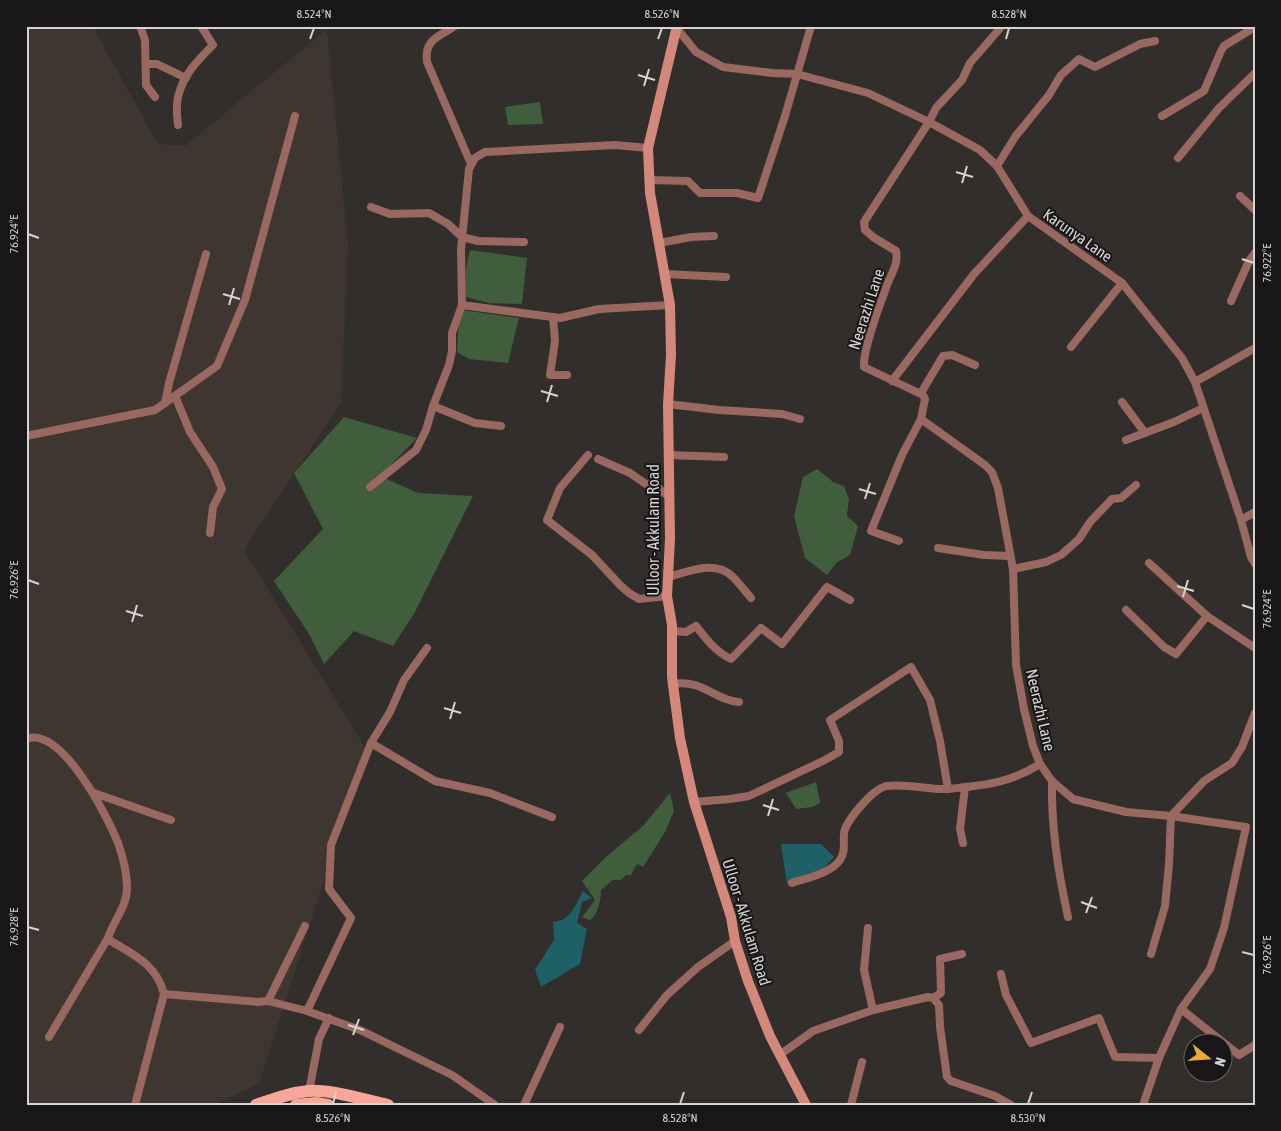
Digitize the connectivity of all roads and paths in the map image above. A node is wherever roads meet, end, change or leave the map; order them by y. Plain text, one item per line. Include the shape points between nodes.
1 (140, 26) edge
2 (201, 26) edge
3 (456, 26) edge
4 (811, 26) edge
5 (1002, 26) edge
6 (677, 27) edge
7 (1255, 27) edge
8 (1155, 41) dead end
9 (146, 64) junction
10 (1255, 73) edge
11 (797, 74) junction
12 (186, 78) junction
13 (156, 97) dead end
14 (295, 116) dead end
15 (1162, 116) dead end
16 (929, 122) junction
17 (178, 125) dead end
18 (648, 148) junction
19 (1178, 158) dead end
20 (471, 164) junction
21 (997, 166) junction
22 (649, 180) junction
23 (1240, 196) dead end
24 (371, 207) dead end
25 (1255, 210) edge
26 (1028, 216) junction
27 (714, 236) dead end
28 (462, 237) junction
29 (524, 242) dead end
30 (659, 243) junction
31 (1255, 253) edge
32 (206, 254) dead end
33 (665, 274) junction
34 (726, 277) dead end
35 (1122, 283) junction
36 (1231, 301) dead end
37 (462, 305) junction
38 (670, 305) junction
39 (553, 317) junction
40 (1071, 347) dead end
41 (1255, 348) edge
42 (975, 365) dead end
43 (567, 375) dead end
44 (892, 380) junction
45 (1195, 382) junction
46 (921, 393) junction
47 (175, 396) junction
48 (1122, 402) dead end
49 (165, 403) junction
50 (668, 404) junction
51 (433, 406) junction
52 (1203, 408) junction
53 (800, 419) dead end
54 (921, 419) junction
55 (501, 426) dead end
56 (1145, 433) junction
57 (26, 436) edge
58 (1126, 440) dead end
59 (669, 454) junction
60 (588, 456) dead end
61 (724, 457) dead end
62 (598, 459) dead end
63 (1136, 485) dead end
64 (370, 487) dead end
65 (670, 498) junction
66 (1255, 512) edge
67 (1241, 520) junction
68 (210, 533) dead end
69 (899, 542) dead end
70 (938, 548) dead end
71 (1010, 556) junction
72 (1149, 563) dead end
73 (1255, 564) edge
74 (1013, 569) junction
75 (668, 577) junction
76 (667, 596) junction
77 (751, 598) dead end
78 (850, 600) dead end
79 (1126, 610) dead end
80 (1207, 616) junction
81 (672, 631) junction
82 (428, 648) dead end
83 (1255, 648) edge
84 (673, 684) junction
85 (739, 702) dead end
86 (1254, 715) edge
87 (26, 739) edge
88 (371, 743) junction
89 (1040, 764) junction
90 (1052, 781) junction
91 (966, 787) junction
92 (948, 789) junction
93 (94, 793) junction
94 (694, 802) junction
95 (1171, 816) junction
96 (552, 817) dead end
97 (171, 820) dead end
98 (1246, 827) junction
99 (1255, 827) edge
100 (963, 843) dead end
101 (792, 883) dead end
102 (1068, 918) dead end
103 (305, 926) dead end
104 (868, 928) dead end
105 (108, 938) junction
106 (735, 941) junction
107 (962, 954) dead end
108 (1151, 954) dead end
109 (1001, 974) dead end
110 (164, 994) junction
111 (933, 998) junction
112 (268, 1001) junction
113 (1180, 1009) junction
114 (873, 1010) junction
115 (307, 1011) junction
116 (329, 1018) junction
117 (560, 1027) dead end
118 (639, 1030) dead end
119 (49, 1037) dead end
120 (1255, 1046) edge
121 (780, 1054) junction
122 (1159, 1058) junction
123 (862, 1062) dead end
124 (309, 1091) junction
125 (135, 1105) edge
126 (256, 1105) edge
127 (296, 1105) edge
128 (328, 1105) edge
129 (388, 1105) edge
130 (496, 1105) edge
131 (524, 1105) edge
132 (806, 1105) edge
133 (851, 1105) edge
134 (1011, 1105) edge
135 (1144, 1105) edge

1 - 9 street via 145,40
2 - 12 street via 213,45 190,69
3 - 20 street via 429,43 425,51 426,62
4 - 11 street
5 - 16 street via 970,63 962,80 936,108
6 - 11 street, Karunya Lane via 696,52 722,67
6 - 18 main road, Ulloor - Akkulam Road
7 - 15 street via 1224,46 1202,93
8 - 21 street via 1140,44 1095,67 1079,59 1072,64 1015,137
9 - 12 street via 158,64
9 - 13 street via 146,84
10 - 19 street via 1218,108
11 - 16 street, Karunya Lane via 868,93
11 - 22 street via 758,198 737,193 700,193 688,181
12 - 17 street via 177,98
14 - 47 street via 245,300 217,366
16 - 21 street, Karunya Lane via 980,150
16 - 44 street, Neerazhi Lane via 864,222 865,230 896,251 898,260 886,286 864,362 864,367
18 - 20 street via 614,145 485,152
18 - 22 main road, Ulloor - Akkulam Road
20 - 28 street
21 - 26 street, Karunya Lane
22 - 30 main road, Ulloor - Akkulam Road
23 - 25 street
24 - 28 street via 390,214 428,213 448,224
26 - 35 street, Karunya Lane
26 - 44 street via 974,274
27 - 30 street via 692,236
28 - 29 street via 478,241
28 - 37 street
30 - 33 main road, Ulloor - Akkulam Road
31 - 36 street
32 - 49 street
33 - 34 street
33 - 38 main road, Ulloor - Akkulam Road
35 - 40 street
35 - 45 street, Karunya Lane via 1182,358
37 - 39 street
37 - 51 street via 452,333 449,365
38 - 39 street via 599,309
38 - 50 main road, Ulloor - Akkulam Road
39 - 43 street via 555,341 550,375
41 - 45 street
42 - 46 street via 952,355 943,356
44 - 46 street, Neerazhi Lane
45 - 52 street, Karunya Lane
46 - 54 street via 925,399
47 - 49 street
47 - 68 street via 190,432 213,467 222,489 213,507
48 - 56 street
49 - 57 street via 155,410
50 - 53 street via 782,414
50 - 59 main road, Ulloor - Akkulam Road
51 - 55 street via 475,423
51 - 64 street via 416,450
52 - 56 street
52 - 67 street, Karunya Lane
54 - 69 street via 902,455 871,531
54 - 71 street, Neerazhi Lane via 992,472 998,488
56 - 58 street
59 - 61 street
59 - 65 main road, Ulloor - Akkulam Road
60 - 76 street via 560,488 547,520 592,554 629,593 639,599
62 - 65 street via 656,486
63 - 74 street via 1121,498 1112,499 1079,539 1061,555 1046,562
65 - 75 main road, Ulloor - Akkulam Road
66 - 67 street
67 - 73 street, Karunya Lane
70 - 71 street
71 - 74 street, Neerazhi Lane
72 - 80 street
74 - 89 street, Neerazhi Lane via 1016,665 1024,709
75 - 76 main road, Ulloor - Akkulam Road
75 - 77 street via 719,568 732,575
76 - 81 main road, Ulloor - Akkulam Road
78 - 81 street via 827,587 782,644 761,628 731,659 706,640 696,626 686,632
79 - 80 street via 1164,647 1176,654
80 - 83 street
81 - 84 main road, Ulloor - Akkulam Road
82 - 88 street via 404,680
84 - 85 street via 687,682
84 - 94 main road, Ulloor - Akkulam Road via 680,738
86 - 95 street via 1232,763 1204,782
87 - 93 street via 46,741 67,757
88 - 96 street via 435,781 490,794
88 - 115 street via 331,845 329,889 351,918
89 - 90 street, Neerazhi Lane
89 - 91 street via 1007,781
90 - 95 street, Neerazhi Lane via 1073,799 1126,812
90 - 102 street via 1058,873
91 - 92 street
91 - 100 street via 960,829
92 - 94 street via 930,700 911,667 830,720 839,741 839,752 749,796
92 - 101 street via 886,786 877,789 864,801 844,832 841,859 833,867
93 - 97 street
93 - 105 street via 125,865 125,899
94 - 106 main road, Ulloor - Akkulam Road via 731,917
95 - 98 street, Neerazhi Lane
95 - 108 street via 1165,906
98 - 99 street, Neerazhi Lane
98 - 113 street via 1224,928 1210,968
103 - 112 street
104 - 114 street via 864,970
105 - 110 street via 148,966 161,982
105 - 119 street
106 - 118 street via 698,966
106 - 121 main road, Ulloor - Akkulam Road via 760,1012
107 - 111 street via 940,959 941,993
109 - 122 street via 1006,995 1031,1043 1099,1018 1115,1057
110 - 112 street
110 - 125 street
111 - 114 street
111 - 134 street via 939,1006 947,1077
112 - 115 street
113 - 120 street via 1239,1055
113 - 122 street
114 - 121 street via 813,1031
115 - 116 street
116 - 124 street via 319,1039
116 - 130 street via 452,1076
117 - 131 street
121 - 132 main road, Ulloor - Akkulam Road
122 - 135 street
123 - 133 street
124 - 126 main road
124 - 129 main road
127 - 128 main road

